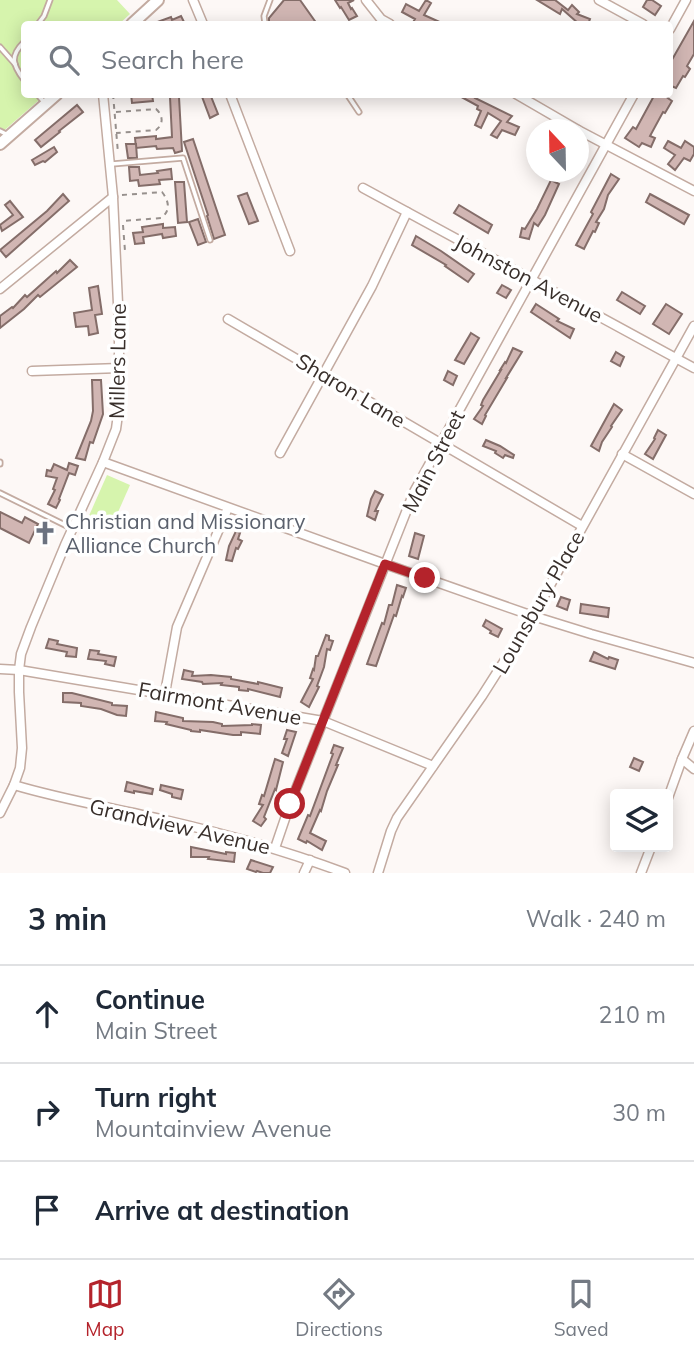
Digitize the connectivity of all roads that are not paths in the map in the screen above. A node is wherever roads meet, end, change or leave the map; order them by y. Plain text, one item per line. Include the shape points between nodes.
1 (50, 0) edge
2 (158, 0) edge
3 (193, 0) edge
4 (270, 0) edge
5 (366, 0) edge
6 (599, 0) edge
7 (686, 0) edge
8 (40, 21) edge
9 (135, 21) edge
10 (202, 21) edge
11 (265, 21) edge
12 (385, 21) edge
13 (638, 21) edge
14 (673, 24) edge
15 (21, 45) edge
16 (0, 47) edge
17 (15, 64) junction
18 (21, 75) edge
19 (40, 98) edge
20 (53, 98) edge
21 (103, 98) edge
22 (232, 98) edge
23 (349, 98) edge
24 (523, 98) edge
25 (632, 98) edge
26 (46, 105) junction
27 (359, 112) dead end
28 (559, 119) edge
29 (5, 134) edge
30 (589, 136) edge
31 (0, 144) edge
32 (606, 146) junction
33 (110, 164) junction
34 (363, 188) dead end
35 (694, 191) edge
36 (117, 196) junction
37 (407, 212) junction
38 (210, 240) dead end
39 (290, 251) dead end
40 (531, 280) junction
41 (0, 289) edge
42 (228, 319) dead end
43 (694, 326) edge
44 (676, 357) junction
45 (120, 368) junction
46 (694, 368) edge
47 (33, 371) dead end
48 (323, 373) junction
49 (440, 443) junction
50 (280, 453) dead end
51 (622, 454) junction
52 (103, 462) junction
53 (0, 493) edge
54 (694, 494) edge
55 (228, 508) junction
56 (582, 526) junction
57 (72, 529) junction
58 (385, 564) junction
59 (533, 616) junction
60 (694, 663) edge
61 (0, 669) edge
62 (19, 670) junction
63 (165, 693) junction
64 (323, 721) junction
65 (694, 731) edge
66 (682, 759) junction
67 (433, 766) junction
68 (694, 769) edge
69 (14, 785) junction
70 (671, 789) edge
71 (0, 813) edge
72 (275, 848) junction
73 (649, 852) edge
74 (310, 860) junction
75 (304, 873) edge
76 (345, 873) edge
77 (379, 873) edge
78 (641, 873) edge

1 - 8 lane
2 - 9 street
3 - 10 street
4 - 11 lane
5 - 12 street
6 - 13 street
7 - 14 street
15 - 17 lane
16 - 17 lane
17 - 18 lane
19 - 26 lane
20 - 26 street
21 - 33 street, Millers Lane
22 - 39 street
23 - 27 lane
24 - 28 street
25 - 32 street, Main Street
26 - 29 street
29 - 31 street
30 - 32 street
32 - 35 street
32 - 40 street, Main Street
33 - 36 street, Millers Lane
33 - 38 lane via 183,158
34 - 37 street, Johnston Avenue
36 - 41 street
36 - 45 street, Millers Lane
37 - 40 street, Johnston Avenue
37 - 48 street
40 - 44 street, Johnston Avenue
40 - 49 street, Main Street
42 - 48 street, Sharon Lane
43 - 44 street, Lounsbury Place
44 - 46 street, Johnston Avenue
44 - 51 street, Lounsbury Place
45 - 47 street
45 - 52 street, Millers Lane via 116,429
48 - 49 street, Sharon Lane
48 - 50 street
49 - 56 street, Sharon Lane
49 - 58 street, Main Street via 411,498
51 - 54 street
51 - 56 street, Lounsbury Place
52 - 55 street
52 - 57 street, Millers Lane
53 - 57 lane
55 - 58 street
55 - 63 street via 177,626
56 - 59 street, Lounsbury Place
57 - 62 street, Millers Lane via 31,627
58 - 59 street
58 - 64 street, Main Street
59 - 60 street
59 - 67 street, Lounsbury Place
61 - 62 street, Fairmont Avenue
62 - 63 street, Fairmont Avenue
62 - 69 street, Millers Lane via 22,748
63 - 64 street, Fairmont Avenue
64 - 67 street, Fairmont Avenue
64 - 72 street, Main Street
65 - 66 street
66 - 68 street
66 - 70 street
67 - 77 street, Lounsbury Place via 397,818
69 - 71 street, Millers Lane
69 - 72 street, Grandview Avenue
72 - 74 street, Grandview Avenue
73 - 78 street
74 - 75 street
74 - 76 street, Grandview Avenue

